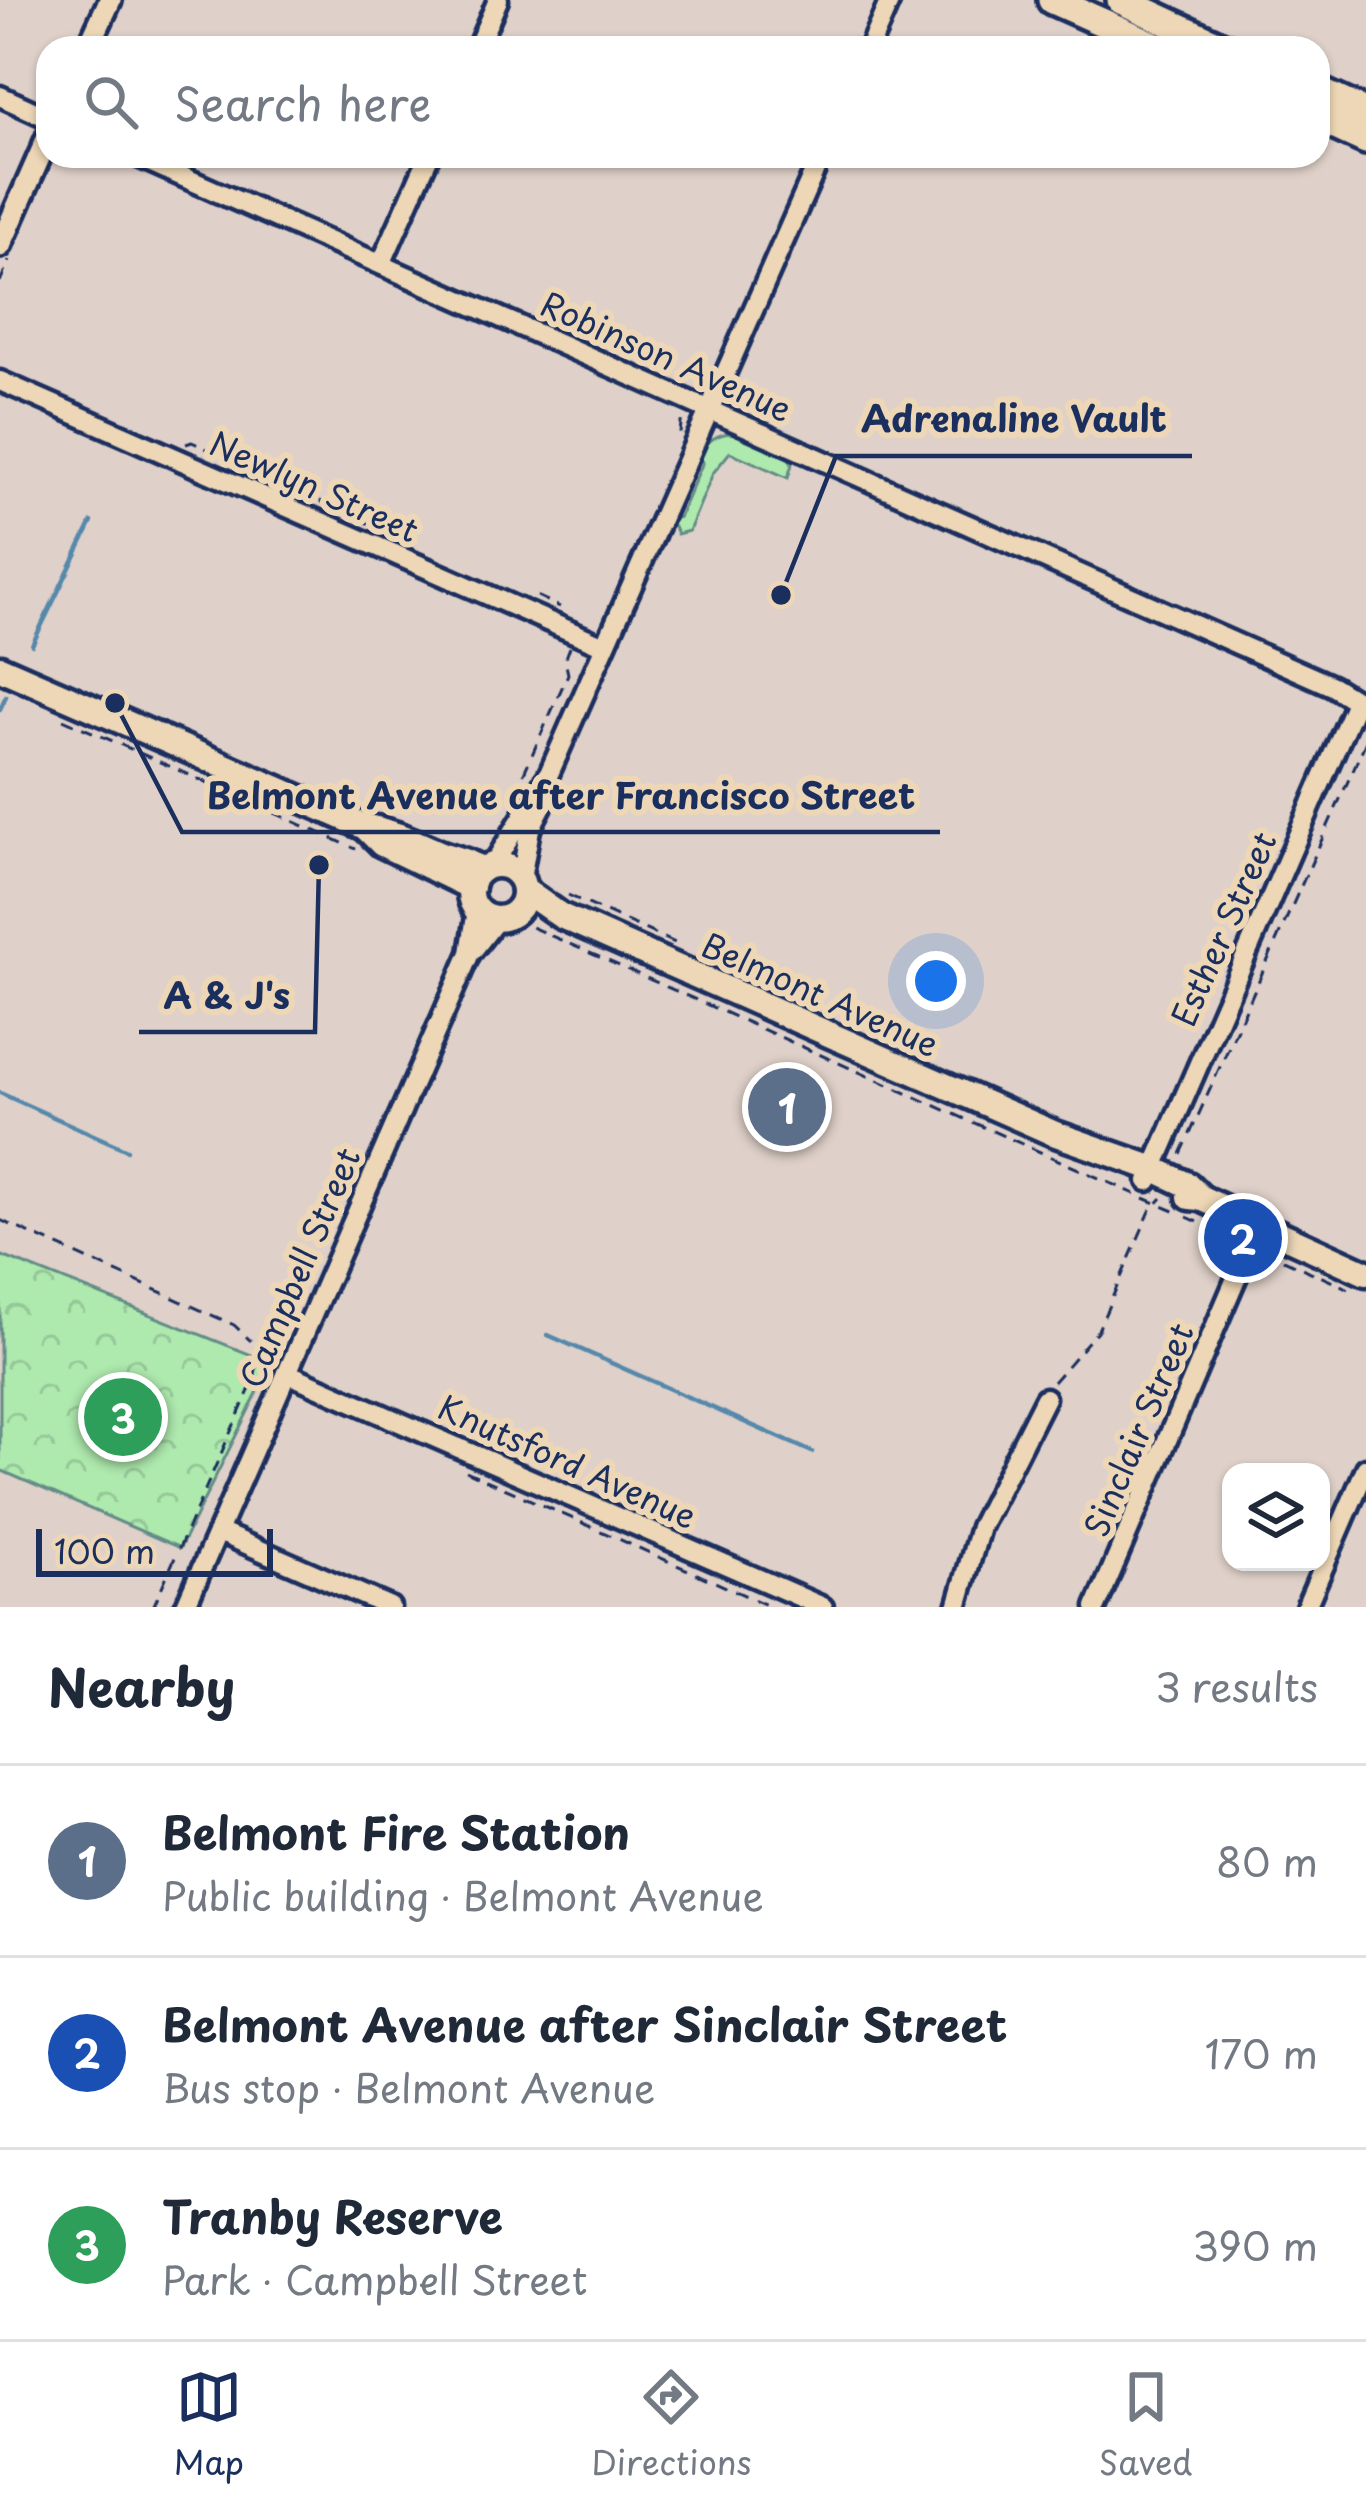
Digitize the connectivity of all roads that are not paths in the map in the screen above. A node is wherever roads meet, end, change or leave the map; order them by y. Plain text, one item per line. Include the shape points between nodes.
1 (110, 0) edge
2 (498, 0) edge
3 (890, 0) edge
4 (1052, 0) edge
5 (1120, 0) edge
6 (94, 36) edge
7 (482, 36) edge
8 (874, 36) edge
9 (1133, 36) edge
10 (1199, 36) edge
11 (0, 96) edge
12 (1330, 96) edge
13 (36, 112) edge
14 (1366, 113) edge
15 (1330, 124) edge
16 (1366, 140) edge
17 (36, 164) edge
18 (164, 168) edge
19 (424, 168) edge
20 (816, 168) edge
21 (0, 246) edge
22 (382, 262) junction
23 (0, 381) edge
24 (708, 410) junction
25 (604, 646) junction
26 (0, 668) edge
27 (1361, 705) edge
28 (548, 776) junction
29 (496, 896) junction
30 (1159, 1184) junction
31 (1366, 1273) edge
32 (1237, 1276) dead end
33 (286, 1373) junction
34 (1046, 1398) dead end
35 (1366, 1468) edge
36 (219, 1532) junction
37 (184, 1607) edge
38 (390, 1607) edge
39 (823, 1607) edge
40 (956, 1607) edge
41 (1096, 1607) edge
42 (1306, 1607) edge

1 - 6 street
2 - 7 street
3 - 8 street
4 - 9 main road
5 - 10 main road
11 - 13 street
12 - 14 main road
15 - 16 main road
17 - 21 street
18 - 22 street, Robinson Avenue
19 - 22 street
20 - 24 street, Campbell Street
22 - 24 street, Robinson Avenue
23 - 25 street, Newlyn Street
24 - 25 street, Campbell Street
24 - 27 street, Robinson Avenue
25 - 28 street, Campbell Street
26 - 29 main road, Belmont Avenue
27 - 30 street, Esther Street
28 - 29 street, Campbell Street
28 - 29 street, Campbell Street via 543,804
29 - 30 main road, Belmont Avenue via 564,905
29 - 33 street, Campbell Street
30 - 31 main road, Belmont Avenue via 1188,1185
32 - 41 street, Sinclair Street
33 - 36 street, Campbell Street
33 - 39 street, Knutsford Avenue
34 - 40 street via 980,1526
35 - 42 street
36 - 37 street, Campbell Street
36 - 38 street

